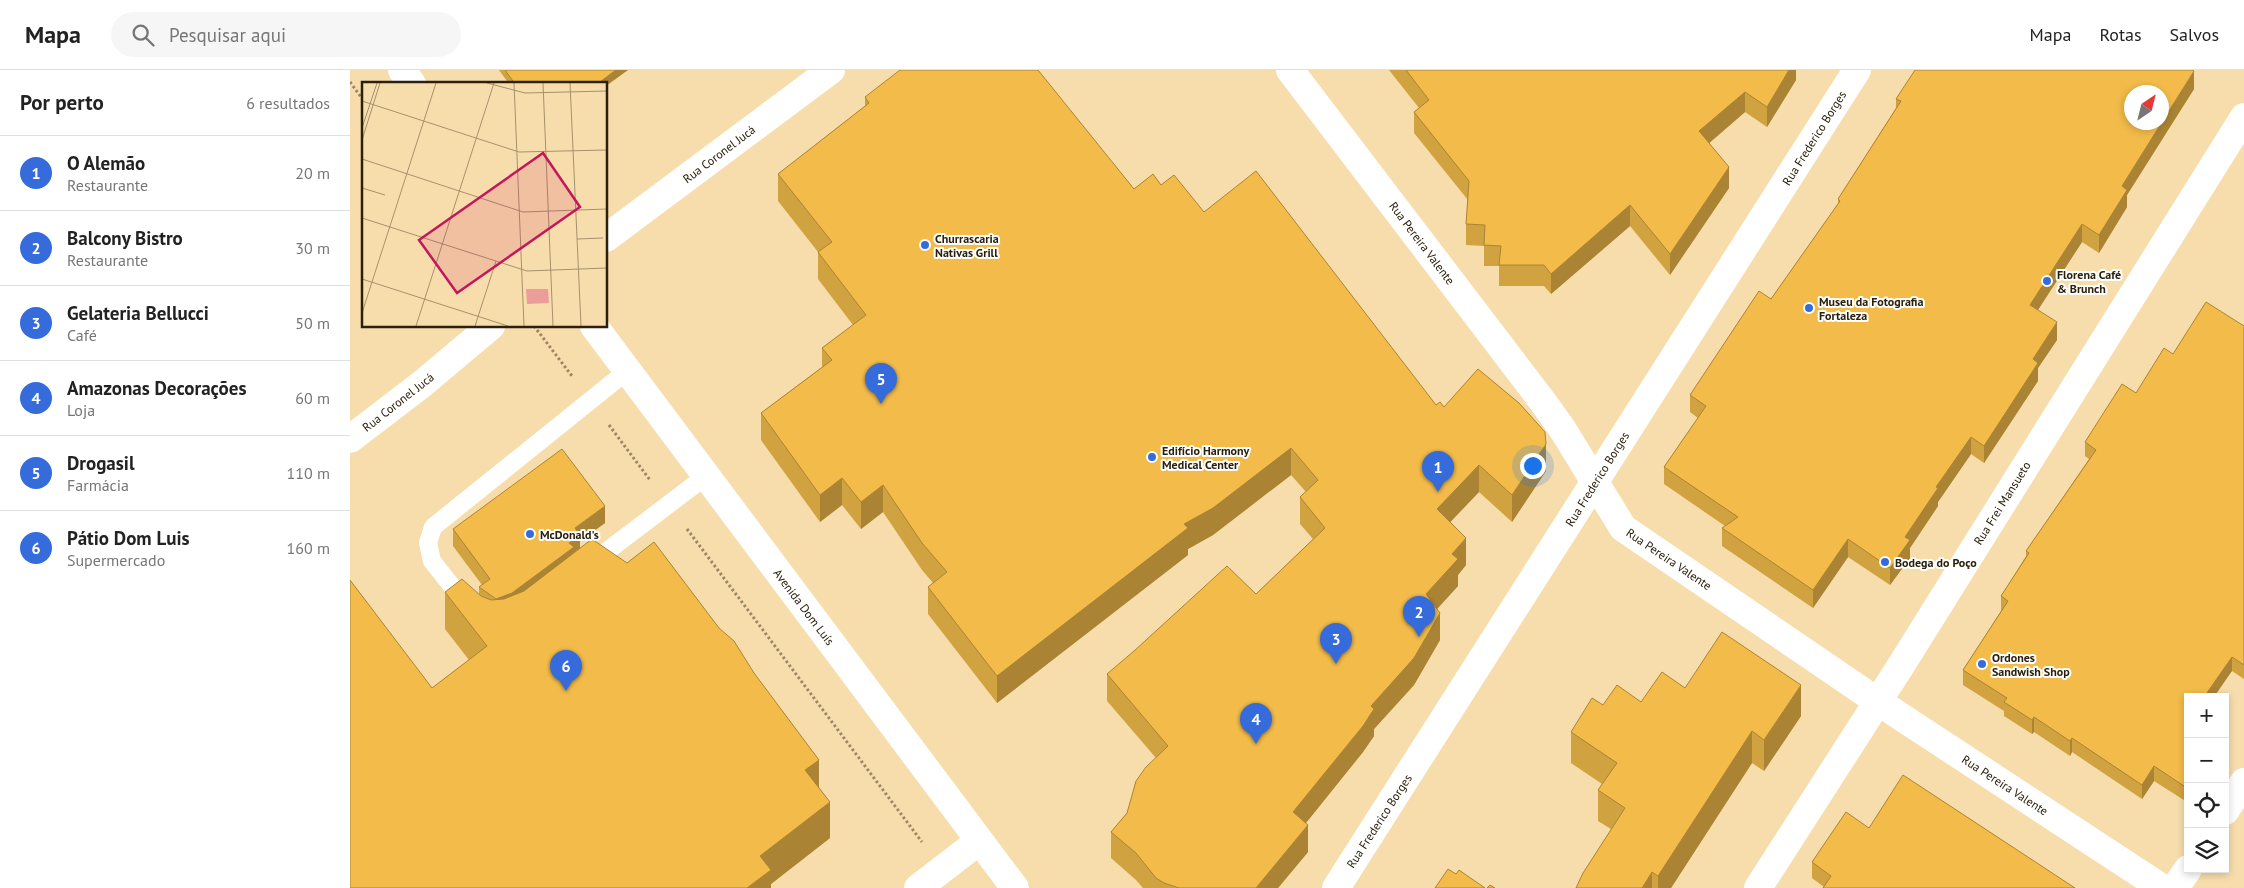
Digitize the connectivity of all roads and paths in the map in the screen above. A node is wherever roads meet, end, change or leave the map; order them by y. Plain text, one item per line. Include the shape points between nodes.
1 (402, 70) edge
2 (831, 70) edge
3 (1290, 70) edge
4 (1857, 70) edge
5 (350, 82) edge
6 (411, 82) edge
7 (362, 97) edge
8 (2244, 117) edge
9 (608, 237) edge
10 (489, 328) edge
11 (536, 328) edge
12 (595, 328) edge
13 (627, 371) junction
14 (590, 400) junction
15 (350, 439) edge
16 (706, 476) junction
17 (1595, 483) junction
18 (668, 505) junction
19 (573, 577) edge
20 (478, 618) edge
21 (1878, 701) junction
22 (2244, 782) edge
23 (2229, 805) edge
24 (915, 833) dead end
25 (979, 841) junction
26 (2185, 873) edge
27 (918, 888) edge
28 (1015, 888) edge
29 (1336, 888) edge
30 (1758, 888) edge
31 (2162, 888) edge
32 (2176, 888) edge

1 - 6 street
2 - 9 street, Rua Coronel Jucá
3 - 17 street, Rua Pereira Valente via 1543,402
4 - 17 street, Rua Frederico Borges
5 - 7 path
8 - 21 street, Rua Frei Mansueto
10 - 15 street, Rua Coronel Jucá
11 - 14 path
12 - 13 street, Avenida Dom Luís
13 - 14 lane
13 - 16 street, Avenida Dom Luís
14 - 18 path
14 - 20 lane via 433,527 428,542 432,561
16 - 18 lane
16 - 25 street, Avenida Dom Luís
17 - 21 street, Rua Pereira Valente via 1624,528
17 - 29 street, Rua Frederico Borges
18 - 19 lane
18 - 24 path
21 - 30 street, Rua Frei Mansueto
21 - 31 street, Rua Pereira Valente
22 - 23 street
25 - 27 street
25 - 28 street, Avenida Dom Luís
26 - 32 street

